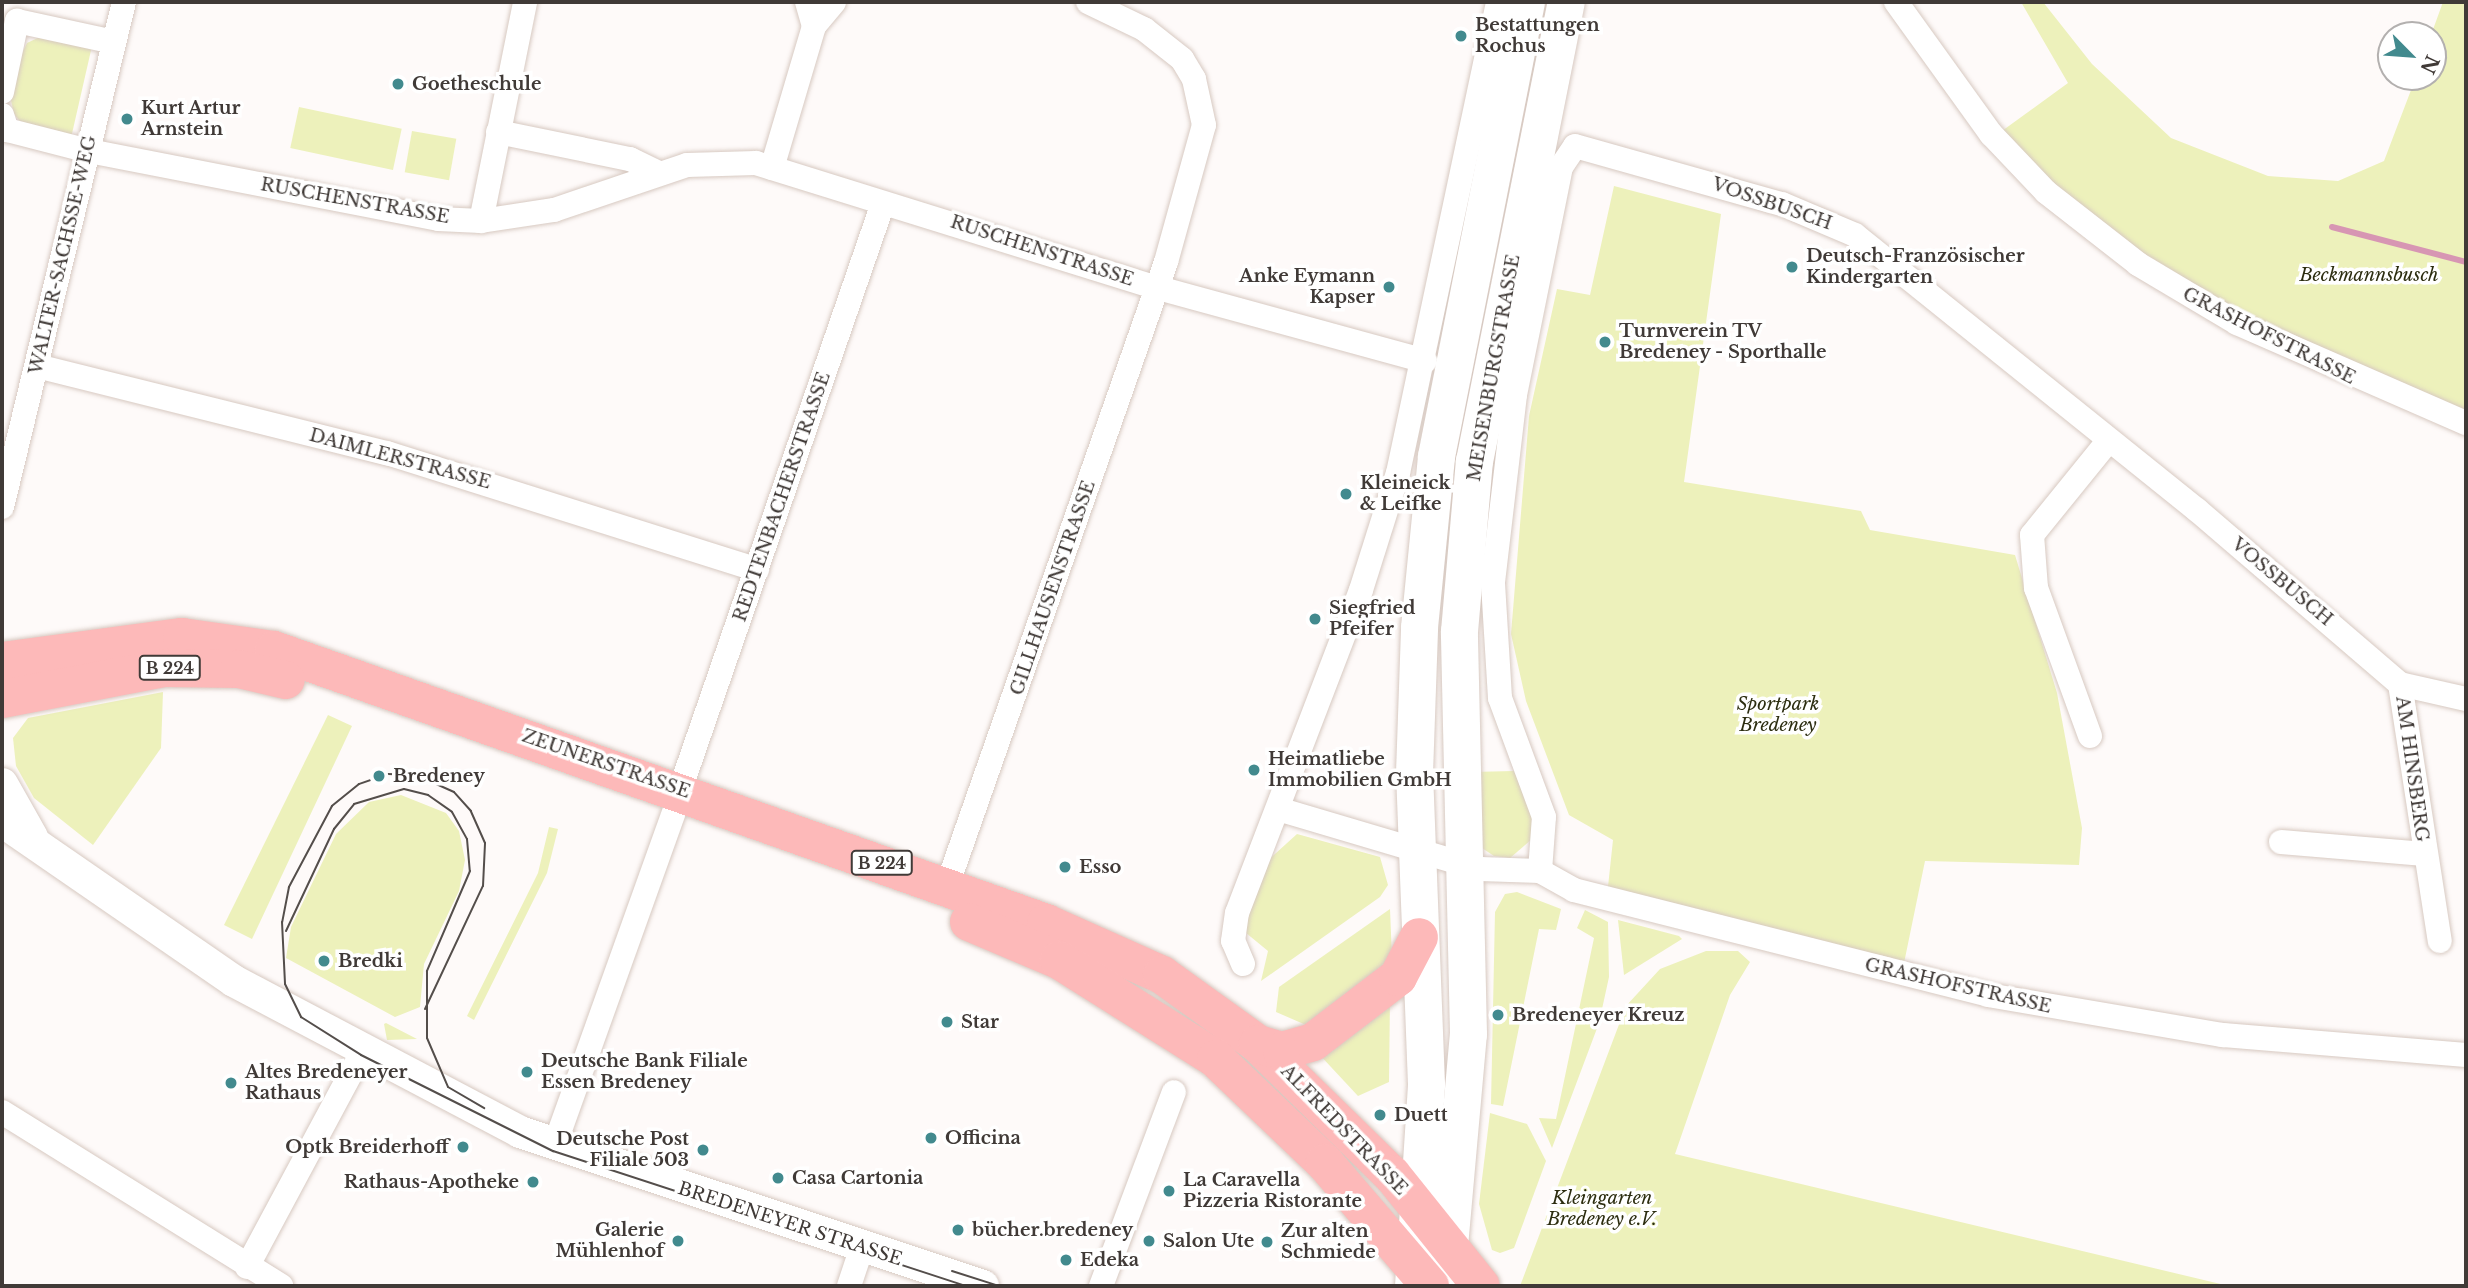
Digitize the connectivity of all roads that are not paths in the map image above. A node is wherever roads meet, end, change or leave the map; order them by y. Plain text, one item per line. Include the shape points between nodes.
1 (124, 2) edge
2 (525, 2) edge
3 (807, 2) edge
4 (834, 2) edge
5 (1088, 2) edge
6 (1498, 2) edge
7 (1526, 2) edge
8 (1566, 2) edge
9 (1896, 2) edge
10 (9, 14) edge
11 (814, 26) junction
12 (114, 42) junction
13 (2, 92) edge
14 (4, 126) edge
15 (498, 132) junction
16 (1575, 146) joint
17 (89, 151) junction
18 (772, 168) junction
19 (659, 173) junction
20 (883, 203) junction
21 (481, 221) junction
22 (1154, 287) junction
23 (1425, 361) junction
24 (37, 366) junction
25 (12, 421) edge
26 (2466, 423) edge
27 (2109, 440) junction
28 (2, 507) edge
29 (757, 570) junction
30 (2, 661) edge
31 (2400, 684) junction
32 (2, 699) edge
33 (2466, 699) edge
34 (2090, 736) dead end
35 (2, 784) edge
36 (677, 802) junction
37 (1278, 809) junction
38 (2, 821) edge
39 (2281, 842) dead end
40 (1418, 849) junction
41 (2425, 854) junction
42 (50, 855) junction
43 (1461, 864) junction
44 (1540, 871) junction
45 (947, 886) junction
46 (1419, 937) junction
47 (2440, 941) dead end
48 (1243, 964) dead end
49 (1189, 992) joint
50 (1176, 1031) joint
51 (1258, 1044) junction
52 (363, 1051) junction
53 (2466, 1055) edge
54 (1174, 1092) dead end
55 (2, 1112) edge
56 (554, 1147) junction
57 (1421, 1213) junction
58 (862, 1247) junction
59 (247, 1268) junction
60 (1430, 1275) edge
61 (281, 1286) edge
62 (849, 1286) edge
63 (982, 1286) edge
64 (1101, 1286) edge
65 (1481, 1286) edge

1 - 12 street, WALTER-SACHSSE-WEG
2 - 15 street
3 - 11 street
4 - 11 street
5 - 22 street, GILLHAUSENSTRASSE via 1167,44 1194,79 1201,104 1200,142
6 - 23 street
7 - 40 main road via 1436,456 1419,627
8 - 43 main road, MEISENBURGSTRASSE via 1474,461 1459,631
9 - 26 street, GRASHOFSTRASSE via 1991,134 2046,192 2118,249 2237,323
10 - 12 street
10 - 13 street
11 - 18 street
12 - 17 street, WALTER-SACHSSE-WEG
14 - 17 street, RUSCHENSTRASSE
15 - 19 street via 630,159
15 - 21 street
16 - 27 street, VOSSBUSCH via 1835,224
16 - 44 street, MEISENBURGSTRASSE via 1561,167 1515,395 1493,582 1492,648 1500,698 1544,817
17 - 21 street, RUSCHENSTRASSE via 438,219
17 - 24 street, WALTER-SACHSSE-WEG
18 - 19 street, RUSCHENSTRASSE via 715,161
18 - 20 street, RUSCHENSTRASSE
19 - 21 street, RUSCHENSTRASSE via 554,210
20 - 22 street, RUSCHENSTRASSE
20 - 29 street, REDTENBACHERSTRASSE
22 - 23 street, RUSCHENSTRASSE
22 - 45 street, GILLHAUSENSTRASSE
23 - 37 street via 1361,590
24 - 25 street, WALTER-SACHSSE-WEG
24 - 29 street, DAIMLERSTRASSE via 387,453
25 - 28 street, WALTER-SACHSSE-WEG
27 - 31 street, VOSSBUSCH
27 - 34 street via 2032,536 2036,588
29 - 36 street, REDTENBACHERSTRASSE
30 - 36 main road, ZEUNERSTRASSE / B 224 via 137,640 228,639
31 - 33 street, VOSSBUSCH
31 - 41 street, AM HINSBERG
32 - 36 main road, ZEUNERSTRASSE / B 224 via 165,668 239,669
35 - 42 street, BREDENEYER STRASSE
36 - 45 main road, ZEUNERSTRASSE / B 224
36 - 50 main road, ZEUNERSTRASSE / B 224 via 1059,960
36 - 56 street, REDTENBACHERSTRASSE
37 - 40 street
37 - 48 street via 1237,913 1233,941
38 - 42 street, BREDENEYER STRASSE
39 - 41 street, AM HINSBERG
40 - 43 street
40 - 46 main road
41 - 47 street, AM HINSBERG
42 - 52 street, BREDENEYER STRASSE via 234,981
43 - 44 street, GRASHOFSTRASSE
43 - 60 main road, MEISENBURGSTRASSE via 1468,1034
44 - 53 street, GRASHOFSTRASSE via 1574,890 2071,1012 2304,1044
45 - 49 main road, ZEUNERSTRASSE / B 224 via 1130,959
46 - 51 main road via 1398,977 1328,1032 1282,1051
46 - 57 main road via 1426,1084
49 - 51 main road, ALFREDSTRASSE / B 224
50 - 60 main road, ALFREDSTRASSE / B 224 via 1249,1087
51 - 57 main road, ALFREDSTRASSE / B 224 via 1392,1175
52 - 56 street, BREDENEYER STRASSE
52 - 59 street
54 - 64 street
55 - 59 street
56 - 58 street, BREDENEYER STRASSE
57 - 60 main road, ALFREDSTRASSE / B 224
58 - 62 street
58 - 63 street, BREDENEYER STRASSE
59 - 61 street
60 - 65 main road, ALFREDSTRASSE / B 224

